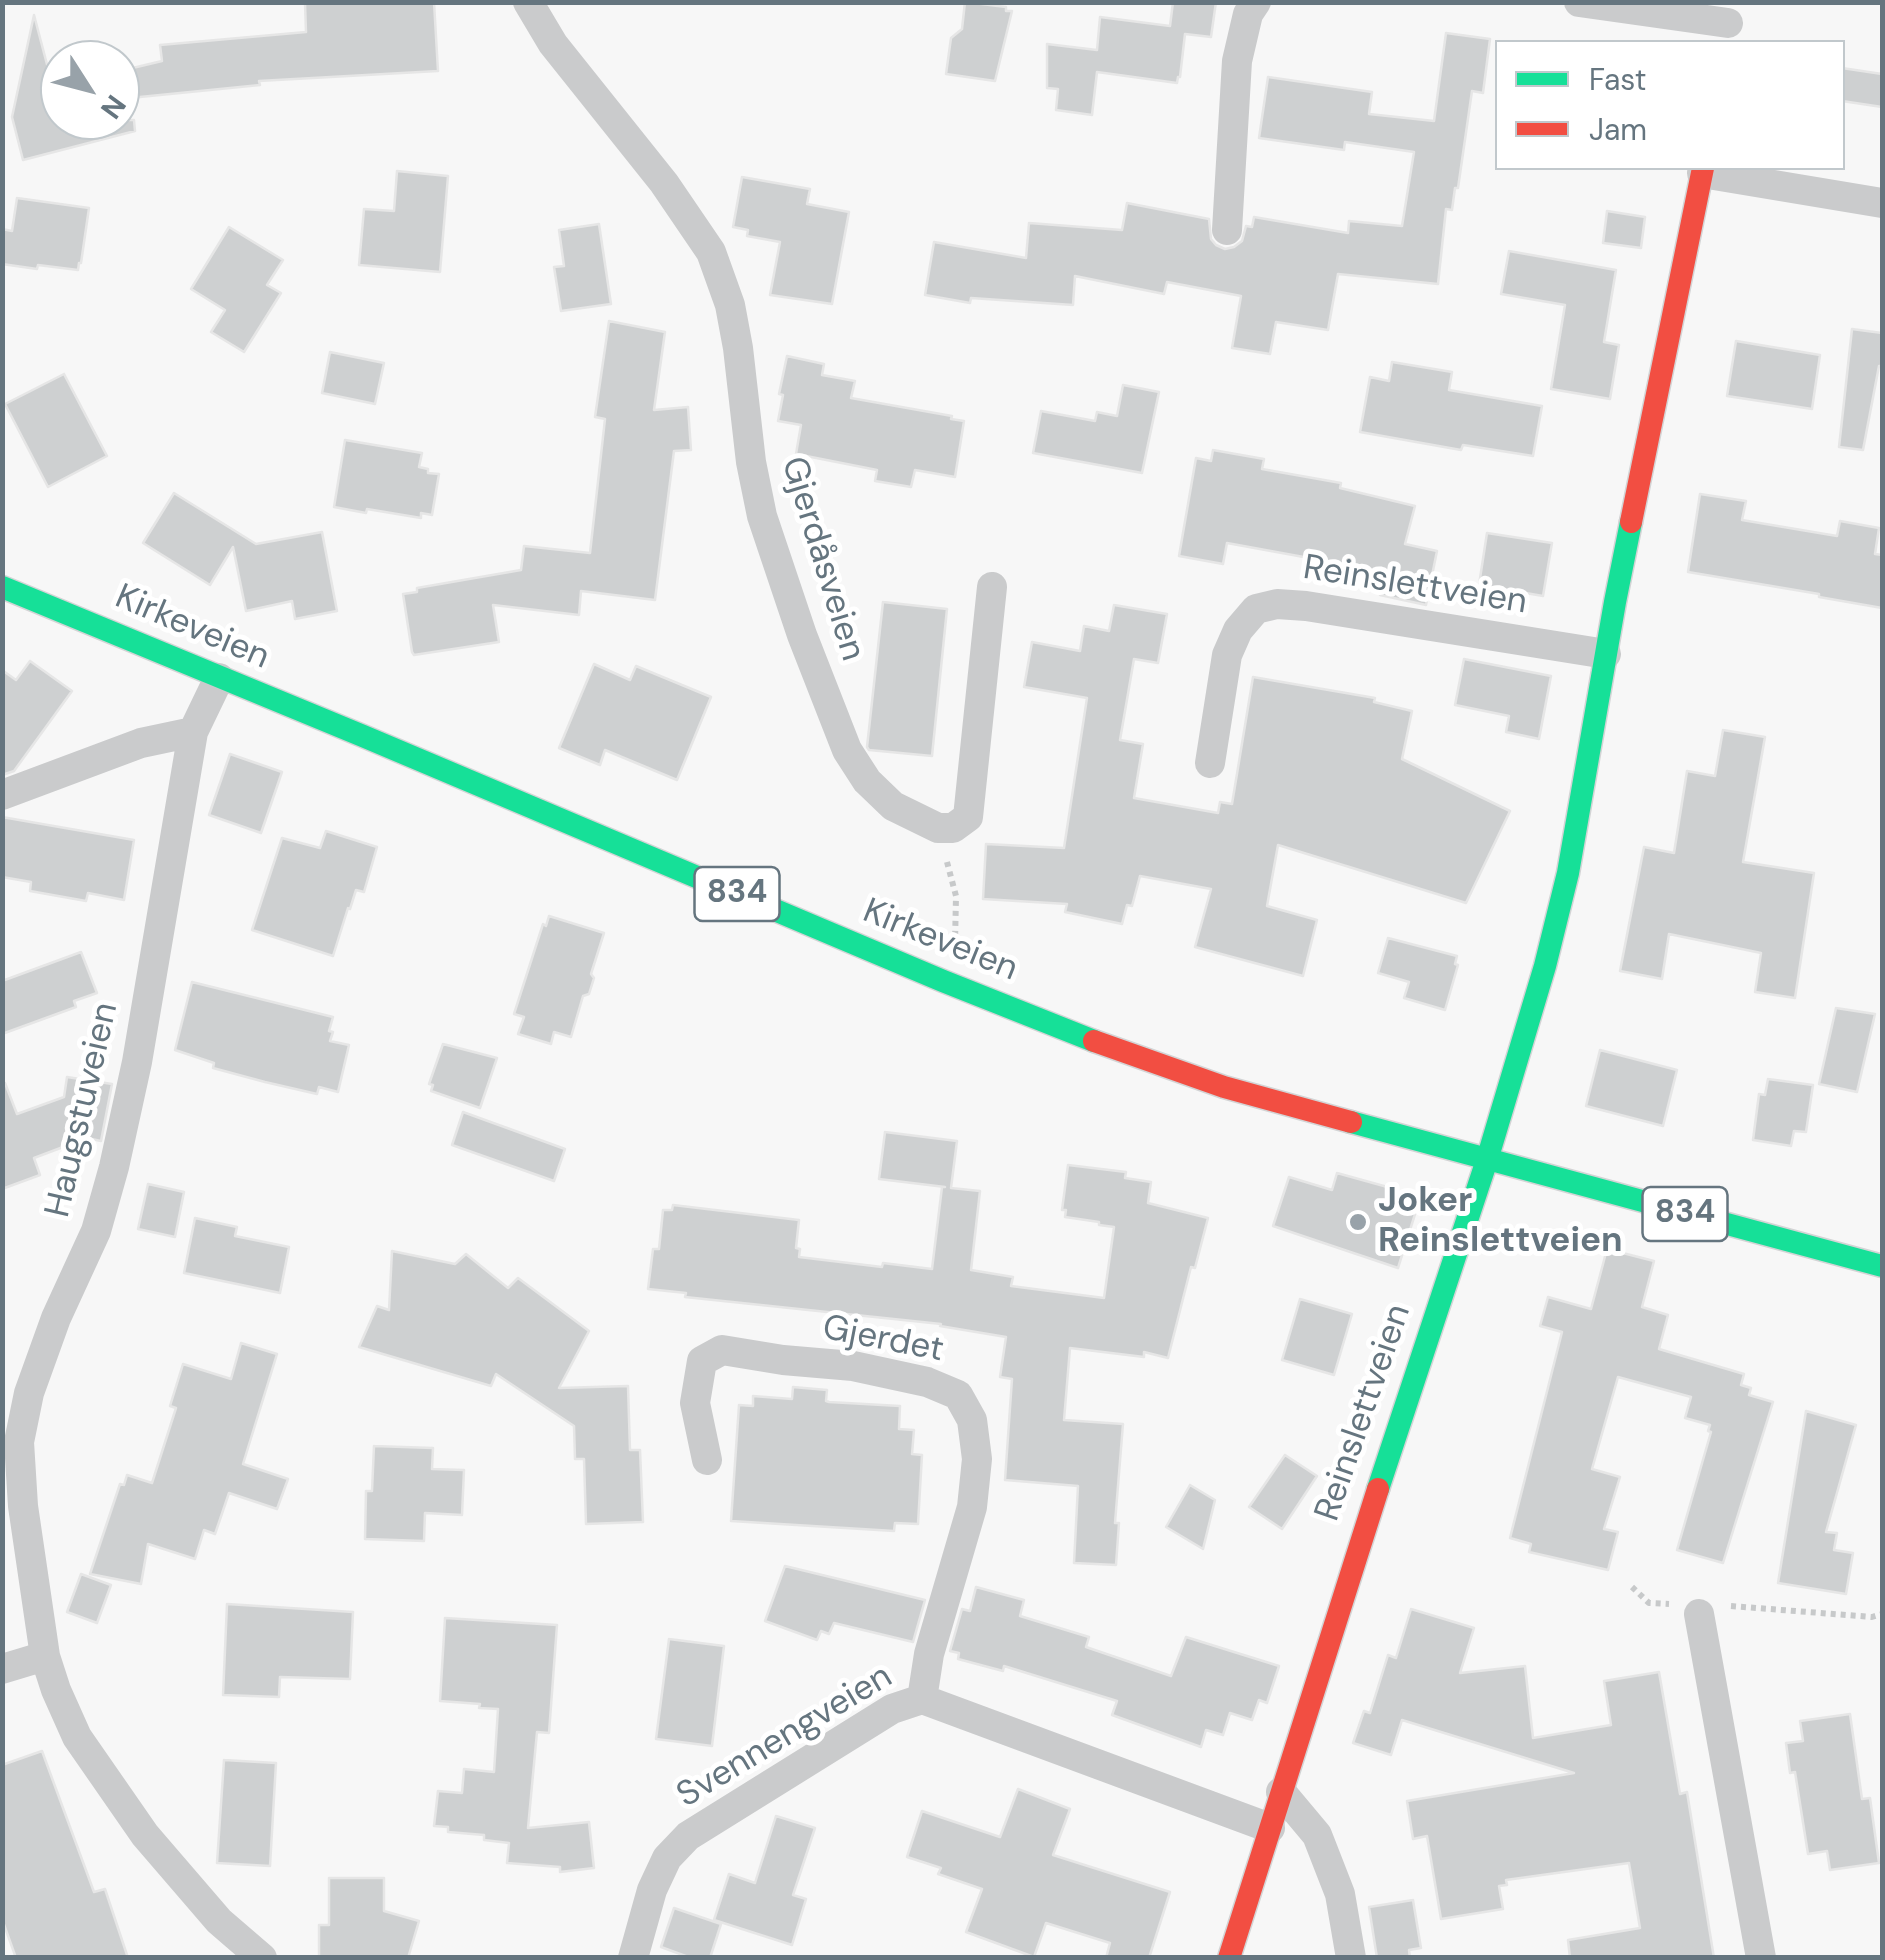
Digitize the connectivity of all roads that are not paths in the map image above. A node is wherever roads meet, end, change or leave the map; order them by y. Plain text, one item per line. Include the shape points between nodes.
1 (528, 2) edge
2 (1256, 2) edge
3 (1579, 2) edge
4 (1728, 23) edge
5 (1702, 170) edge
6 (1882, 203) edge
7 (1226, 230) dead end
8 (2, 587) edge
9 (992, 587) dead end
10 (1606, 654) junction
11 (218, 678) junction
12 (193, 732) junction
13 (1210, 764) dead end
14 (2, 795) edge
15 (1487, 1160) junction
16 (1882, 1266) edge
17 (707, 1460) dead end
18 (1700, 1608) road end
19 (45, 1656) junction
20 (2, 1669) edge
21 (922, 1699) junction
22 (1281, 1792) junction
23 (1270, 1828) junction
24 (262, 1958) edge
25 (633, 1958) edge
26 (1228, 1958) edge
27 (1350, 1958) edge
28 (1761, 1958) edge

1 - 9 street, Gjerdåsveien via 711,252 730,305 762,516 846,750 892,806 938,828 953,828 968,817
2 - 7 street via 1238,61
3 - 4 street
5 - 6 street
5 - 10 main road, Reinslettveien
8 - 11 main road, Kirkeveien / 834
10 - 13 street, Reinslettveien via 1306,606 1256,609 1227,655
10 - 15 main road, Reinslettveien via 1568,874
11 - 12 street, Haugstuveien
11 - 15 main road, Kirkeveien / 834 via 1134,1057
12 - 14 street via 141,743
12 - 19 street, Haugstuveien via 114,1167 96,1231 28,1393 19,1442
15 - 16 main road, Kirkeveien / 834
15 - 22 main road, Reinslettveien
17 - 21 street, Gjerdet via 695,1403 702,1360 722,1350 853,1366 958,1395 972,1420 977,1459 972,1507
18 - 28 street
19 - 20 street
19 - 24 street, Haugstuveien via 77,1737 145,1835 219,1922
21 - 23 street, Svennengveien
21 - 25 street, Svennengveien via 892,1708 688,1836 652,1890
22 - 23 main road, Reinslettveien
22 - 27 street via 1317,1835 1340,1894
23 - 26 main road, Reinslettveien

